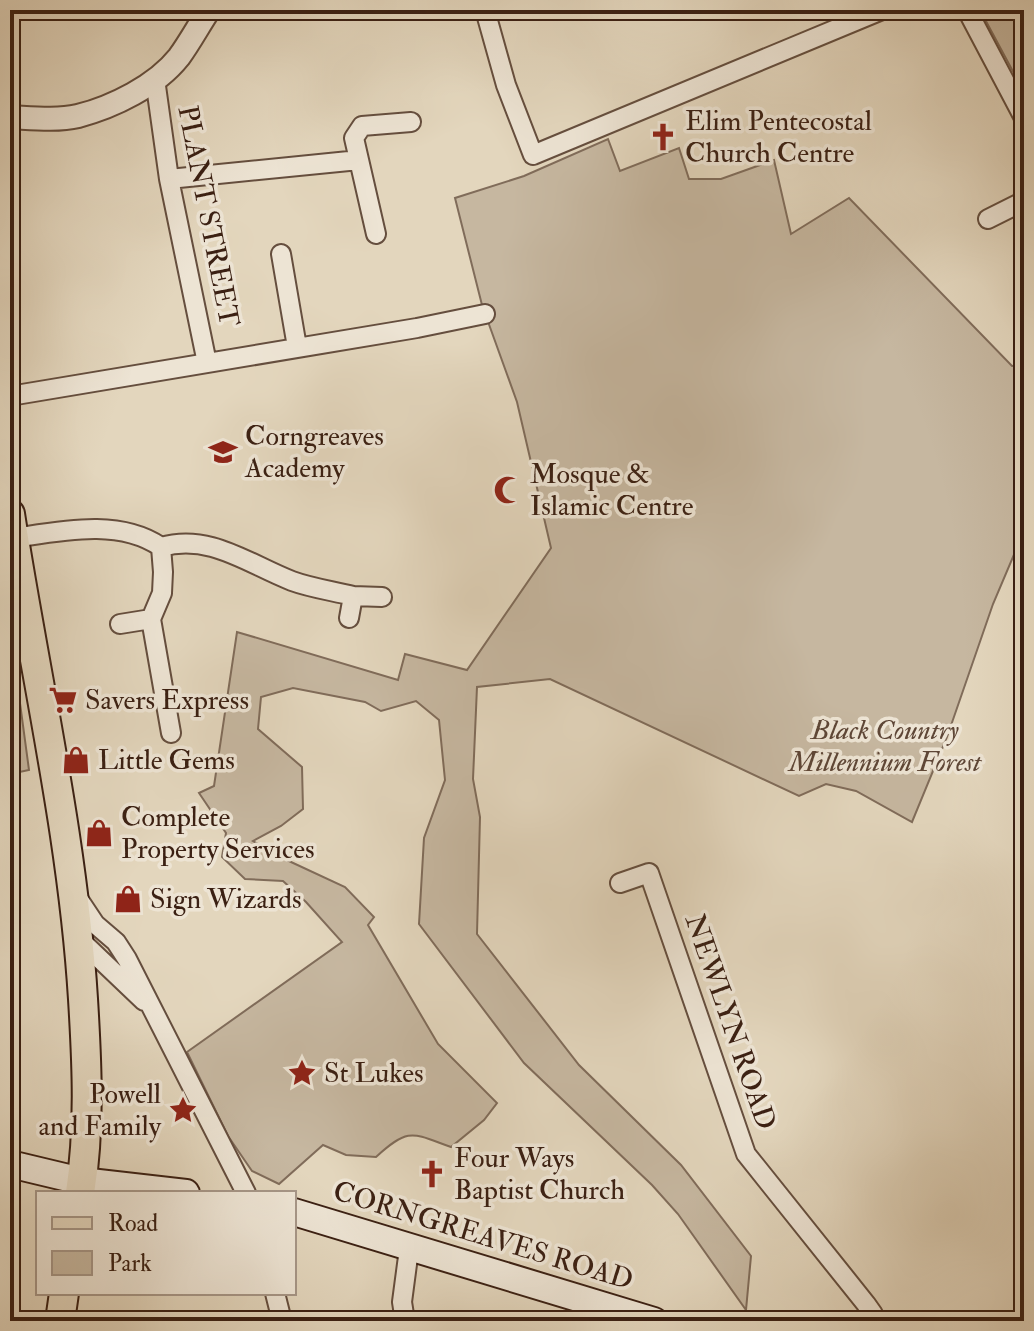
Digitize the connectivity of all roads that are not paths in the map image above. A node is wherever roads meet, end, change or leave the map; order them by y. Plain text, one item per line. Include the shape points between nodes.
1 (209, 10) edge
2 (485, 10) edge
3 (882, 10) edge
4 (967, 10) edge
5 (155, 79) junction
6 (10, 117) edge
7 (1024, 118) edge
8 (411, 122) dead end
9 (359, 160) junction
10 (169, 179) junction
11 (1024, 201) edge
12 (988, 219) dead end
13 (376, 234) dead end
14 (281, 254) dead end
15 (485, 314) dead end
16 (297, 347) junction
17 (207, 363) junction
18 (10, 396) edge
19 (12, 526) edge
20 (161, 547) junction
21 (353, 596) junction
22 (382, 597) dead end
23 (349, 618) dead end
24 (151, 619) junction
25 (120, 624) dead end
26 (21, 648) edge
27 (171, 733) dead end
28 (620, 883) dead end
29 (75, 895) junction
30 (80, 940) junction
31 (10, 1164) edge
32 (80, 1187) edge
33 (151, 1191) edge
34 (241, 1191) edge
35 (243, 1191) edge
36 (296, 1213) edge
37 (409, 1249) junction
38 (64, 1295) edge
39 (276, 1295) edge
40 (60, 1321) edge
41 (282, 1321) edge
42 (405, 1321) edge
43 (654, 1321) edge
44 (873, 1321) edge

1 - 5 street via 178,59
2 - 3 street via 533,155
4 - 7 street
5 - 6 street via 77,117
5 - 10 street, PLANT STREET
8 - 9 street via 362,126 354,138
9 - 10 street
9 - 13 street
10 - 17 street, PLANT STREET
11 - 12 street
14 - 16 street
15 - 16 street, PLANT STREET
16 - 17 street, PLANT STREET
17 - 18 street, PLANT STREET
19 - 20 street via 126,532
19 - 26 main road
20 - 21 street via 201,543 297,583
20 - 24 street via 162,593
21 - 22 street
21 - 23 street
24 - 25 street
24 - 27 street
26 - 29 main road
28 - 44 street, NEWLYN ROAD via 649,873 746,1154 866,1304
29 - 30 main road
29 - 35 street via 127,959
30 - 32 main road via 87,1111
30 - 34 street via 142,996 234,1187
31 - 32 main road
32 - 33 main road
36 - 37 main road, CORNGREAVES ROAD
37 - 42 street via 402,1302
37 - 43 main road, CORNGREAVES ROAD
38 - 40 main road
39 - 41 street

